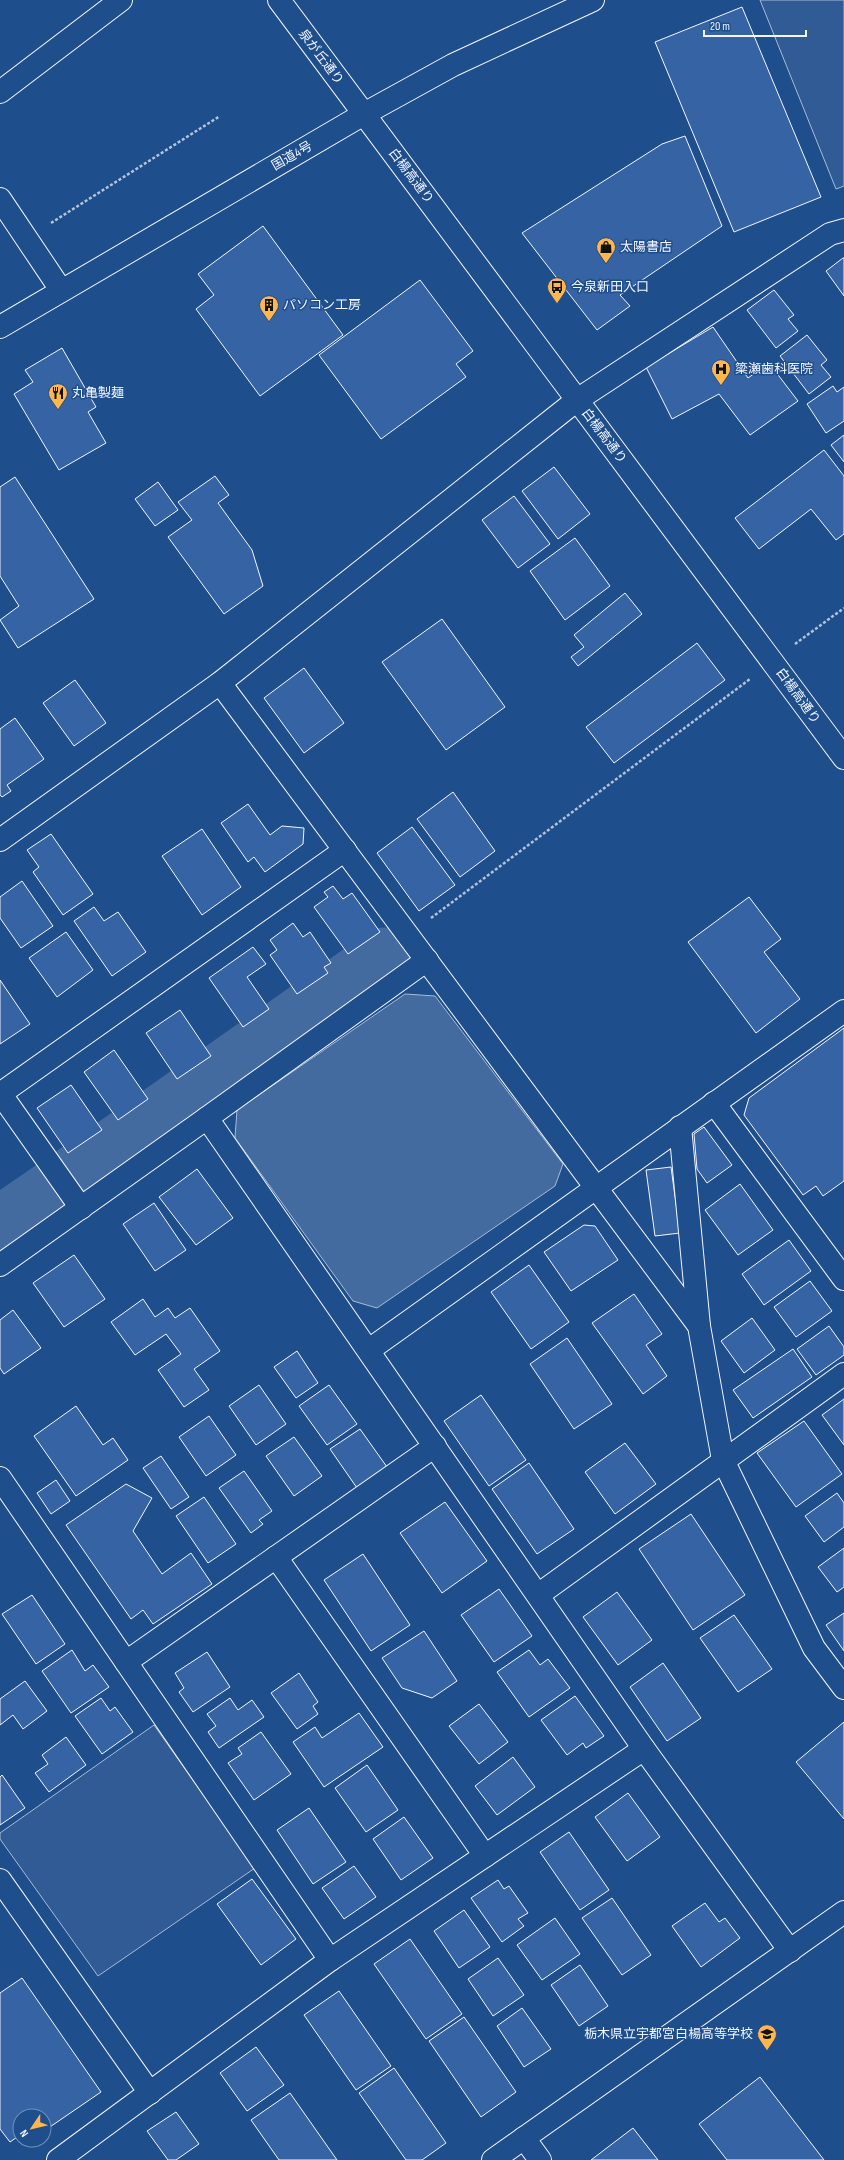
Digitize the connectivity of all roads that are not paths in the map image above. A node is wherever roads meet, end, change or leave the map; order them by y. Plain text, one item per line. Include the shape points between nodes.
1 (121, 0) edge
2 (279, 0) edge
3 (593, 0) edge
4 (0, 92) edge
5 (364, 114) junction
6 (0, 199) edge
7 (844, 230) edge
8 (60, 290) junction
9 (0, 327) edge
10 (577, 400) junction
11 (220, 683) junction
12 (844, 758) edge
13 (0, 840) edge
14 (345, 850) junction
15 (427, 960) junction
16 (844, 1011) edge
17 (0, 1093) edge
18 (714, 1103) junction
19 (207, 1118) junction
20 (680, 1127) junction
21 (596, 1187) junction
22 (80, 1208) junction
23 (0, 1265) edge
24 (844, 1279) edge
25 (699, 1326) junction
26 (369, 1350) junction
27 (844, 1374) edge
28 (435, 1446) junction
29 (723, 1460) junction
30 (0, 1478) edge
31 (276, 1557) junction
32 (538, 1595) junction
33 (126, 1662) junction
34 (844, 1688) edge
35 (644, 1749) junction
36 (485, 1856) junction
37 (0, 1880) edge
38 (844, 1912) edge
39 (790, 1951) junction
40 (330, 1960) junction
41 (150, 2093) junction
42 (524, 2138) junction
43 (58, 2160) edge
44 (493, 2160) edge
45 (540, 2160) edge

1 - 4 main road
2 - 5 main road, 泉が丘通り
3 - 5 main road, 国道4号 via 453,65
5 - 8 main road, 国道4号
5 - 10 main road, 白楊高通り
6 - 8 main road
7 - 10 main road via 830,234
8 - 9 main road, 国道4号
10 - 11 main road
10 - 12 main road, 白楊高通り
11 - 13 main road
11 - 14 main road
14 - 15 main road
14 - 17 main road
15 - 19 main road
15 - 21 main road
16 - 18 main road
17 - 22 main road
18 - 20 main road
18 - 24 main road
19 - 22 main road
19 - 26 main road
20 - 21 main road
20 - 25 main road
21 - 25 main road
21 - 26 main road
22 - 23 main road
25 - 29 main road
26 - 28 main road
27 - 29 main road
28 - 31 main road
28 - 32 main road
29 - 32 main road
29 - 34 main road via 814,1648
30 - 33 main road
31 - 33 main road
31 - 36 main road
32 - 35 main road
33 - 40 main road
35 - 36 main road
35 - 39 main road
36 - 40 main road
37 - 41 main road
38 - 39 main road
39 - 42 main road
40 - 41 main road
41 - 43 main road
42 - 44 main road
42 - 45 main road

